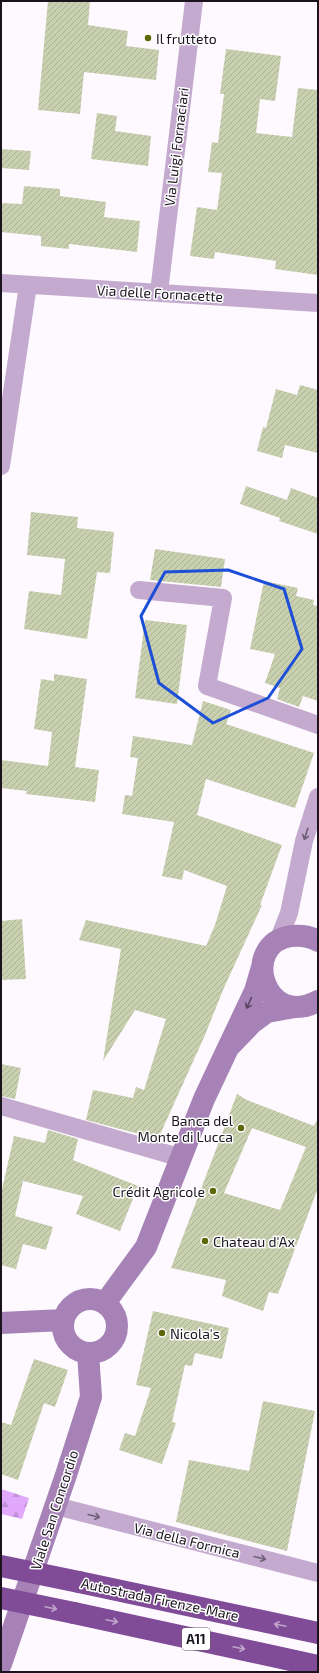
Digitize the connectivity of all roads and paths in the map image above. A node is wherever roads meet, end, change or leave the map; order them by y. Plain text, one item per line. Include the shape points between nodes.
1 (194, 1) edge
2 (1, 283) edge
3 (28, 285) junction
4 (158, 292) junction
5 (318, 303) edge
6 (1, 466) edge
7 (139, 590) dead end
8 (318, 725) edge
9 (318, 797) edge
10 (278, 941) junction
11 (318, 941) edge
12 (262, 967) junction
13 (318, 1001) edge
14 (295, 1007) junction
15 (228, 1048) junction
16 (1, 1106) edge
17 (182, 1158) junction
18 (105, 1303) junction
19 (63, 1320) junction
20 (1, 1323) edge
21 (88, 1353) junction
22 (56, 1506) junction
23 (1, 1566) edge
24 (318, 1573) edge
25 (1, 1598) edge
26 (318, 1633) edge
27 (1, 1664) edge
28 (318, 1666) edge

1 - 4 street, Via Luigi Fornaciari
2 - 3 street, Via delle Fornacette
3 - 4 street, Via delle Fornacette
3 - 6 street
4 - 5 street, Via delle Fornacette
7 - 8 street via 223,598 207,686
9 -> 10 street via 304,842 289,913
10 - 11 street via 297,935
10 - 12 street via 265,956
12 - 14 street via 266,987 272,996
12 -> 15 street via 255,992
13 - 14 street
14 - 15 street via 267,1012 252,1023
15 - 17 street via 204,1100
16 - 17 street
17 - 18 street via 146,1247
18 - 19 street via 93,1299 80,1300 66,1311
18 - 21 street via 116,1317 116,1335 105,1348
19 - 20 street
19 - 21 street via 62,1329 71,1346
21 - 22 street, Viale San Concordio via 91,1397
22 -> 24 street, Via della Formica
22 - 27 street, Viale San Concordio
26 -> 23 highway, Autostrada Firenze-Mare / A11, bridge
25 -> 28 highway, A11, bridge

